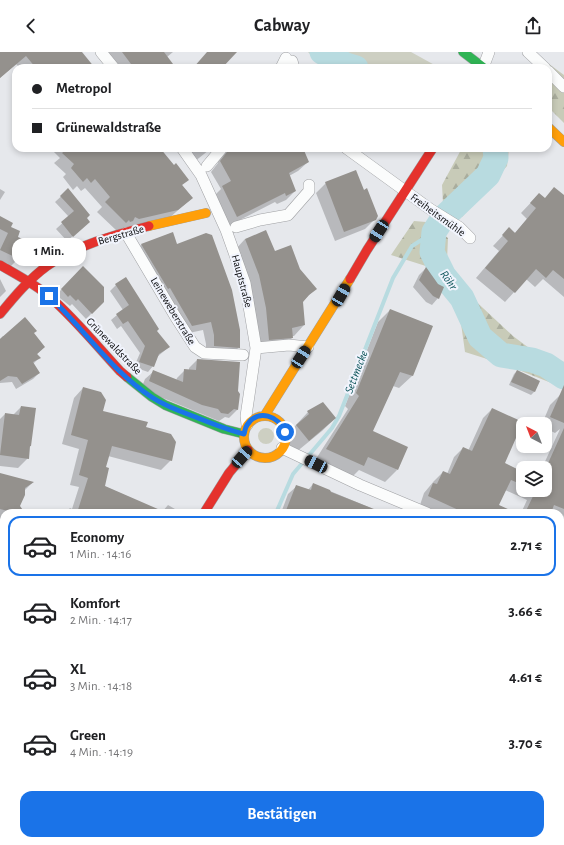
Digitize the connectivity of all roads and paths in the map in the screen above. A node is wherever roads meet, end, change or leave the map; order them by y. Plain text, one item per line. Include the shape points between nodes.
1 (101, 52) edge
2 (462, 52) edge
3 (489, 52) edge
4 (528, 52) edge
5 (111, 64) edge
6 (478, 64) edge
7 (484, 64) edge
8 (541, 64) edge
9 (552, 75) edge
10 (564, 87) edge
11 (552, 131) edge
12 (564, 142) edge
13 (185, 152) edge
14 (219, 152) edge
15 (351, 152) edge
16 (429, 152) edge
17 (207, 166) dead end
18 (309, 185) dead end
19 (405, 191) junction
20 (217, 208) junction
21 (206, 213) joint
22 (236, 226) dead end
23 (126, 233) junction
24 (470, 238) dead end
25 (0, 265) edge
26 (29, 281) junction
27 (0, 314) edge
28 (308, 347) junction
29 (256, 348) junction
30 (243, 355) dead end
31 (265, 415) junction
32 (245, 430) junction
33 (282, 448) junction
34 (248, 450) junction
35 (206, 509) edge
36 (418, 509) edge

1 - 5 street
2 - 6 street
3 - 7 street
4 - 8 street
9 - 10 street
11 - 12 street
13 - 20 street, Hauptstraße via 202,175
14 - 17 street
15 - 19 street, Freiheitsmühle
16 - 19 street
18 - 22 street via 309,191 288,215
19 - 24 street, Freiheitsmühle via 457,226
19 - 28 street
20 - 21 street, Bergstraße
20 - 29 street, Hauptstraße via 245,283
21 - 23 street, Bergstraße
23 - 26 street, Bergstraße via 89,244 64,255
23 - 30 street, Leineweberstraße via 195,347 204,353
25 - 26 street, Grünewaldstraße
26 - 27 street, Bergstraße
26 - 32 street, Grünewaldstraße via 61,307 120,371 152,397 165,405 224,429
28 - 29 street
28 - 31 street
29 - 32 street, Hauptstraße
31 - 32 street via 252,420
31 - 33 street via 278,420 283,426 286,439
32 - 34 street via 244,441
33 - 34 street via 277,454 265,458 258,457
33 - 36 street
34 - 35 street via 229,473

